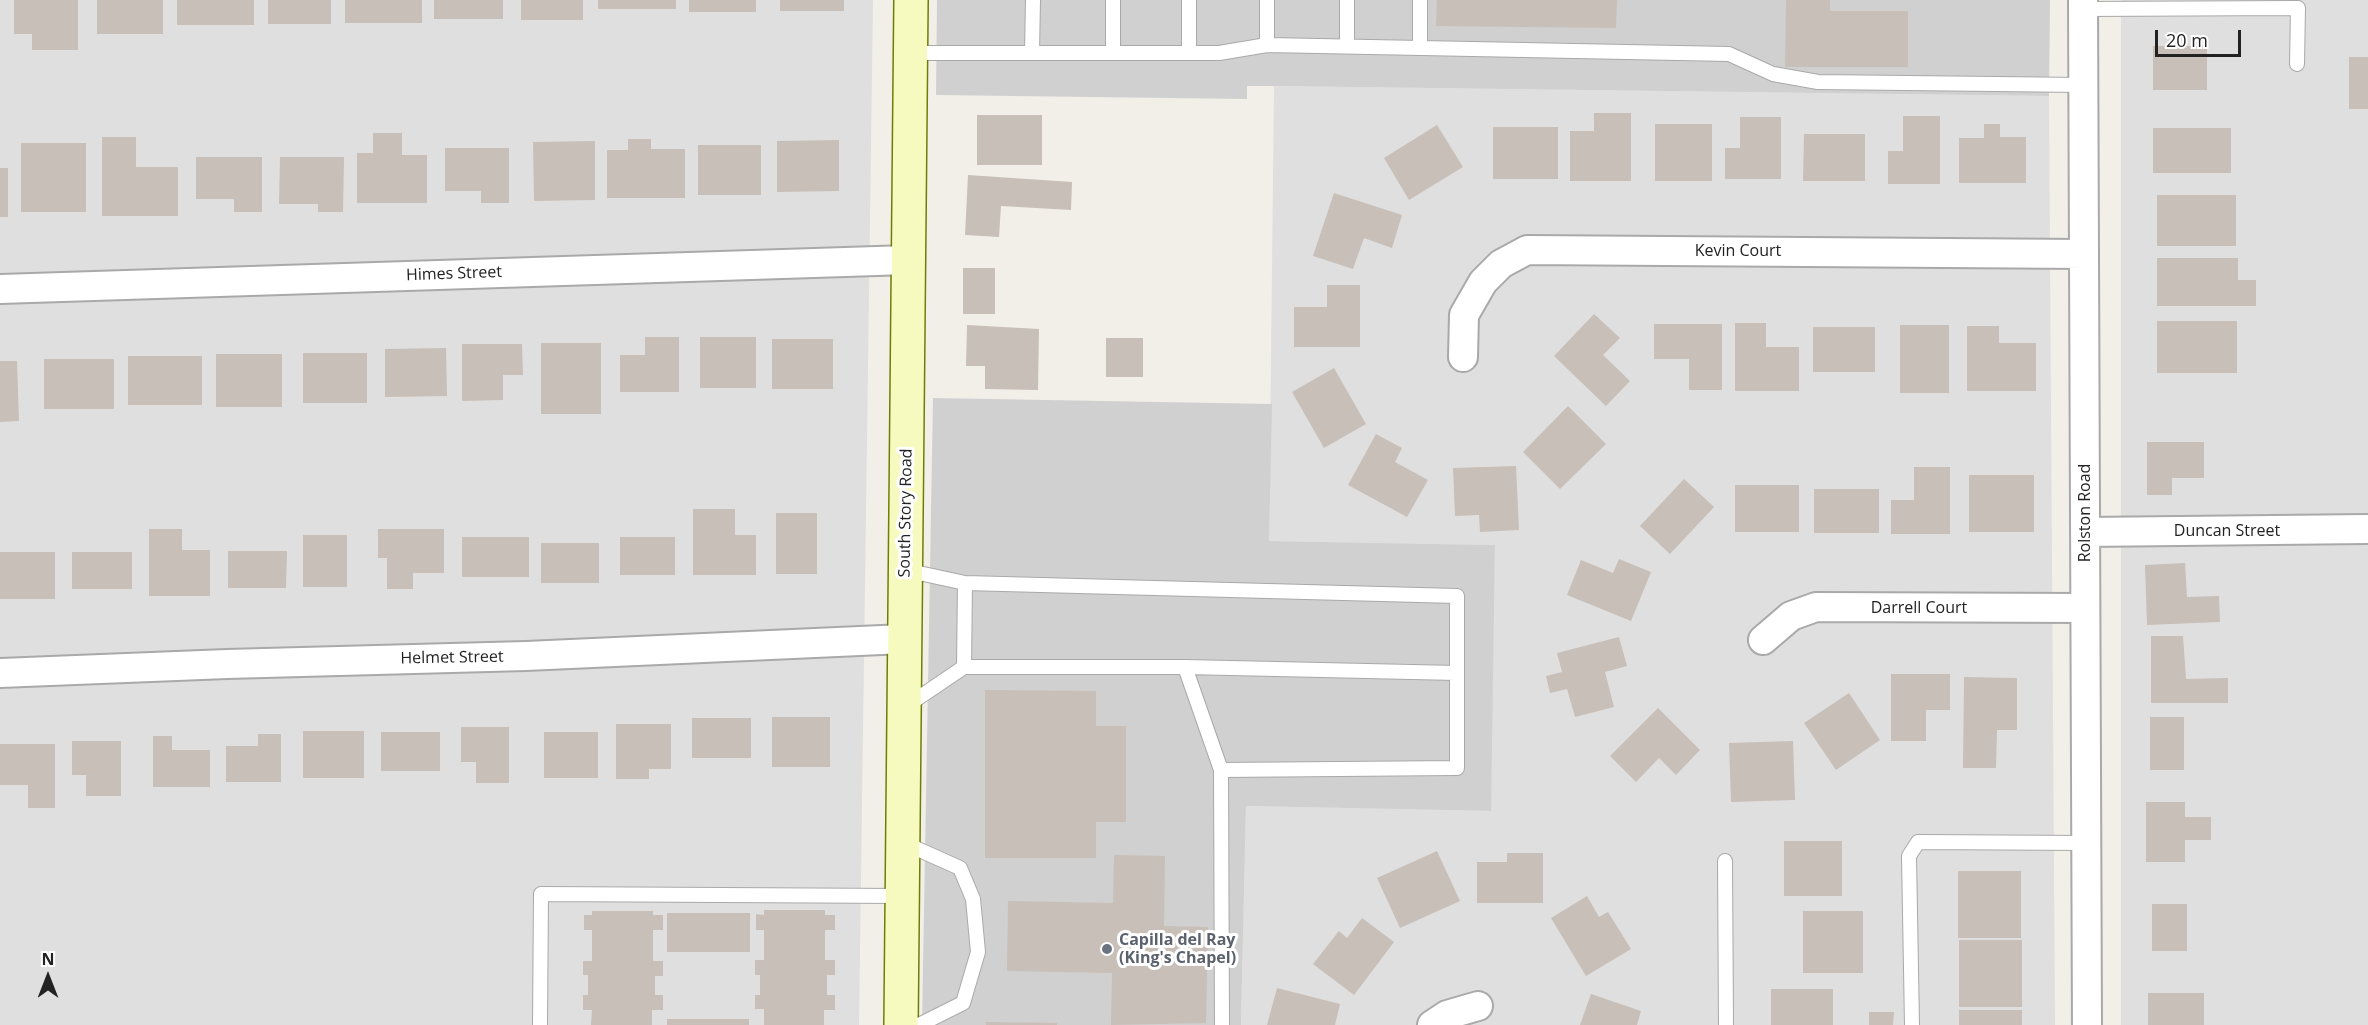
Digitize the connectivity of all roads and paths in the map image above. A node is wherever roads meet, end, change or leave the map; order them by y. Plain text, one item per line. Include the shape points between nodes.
1 (911, 0) edge
2 (1033, 0) edge
3 (1113, 0) edge
4 (1189, 0) edge
5 (1268, 0) edge
6 (1347, 0) edge
7 (1420, 0) edge
8 (2083, 5) edge
9 (1267, 45) junction
10 (1347, 46) junction
11 (1420, 48) junction
12 (1188, 53) junction
13 (910, 54) junction
14 (1032, 54) junction
15 (1113, 54) junction
16 (2297, 64) dead end
17 (2084, 85) junction
18 (2084, 254) junction
19 (908, 260) junction
20 (0, 289) edge
21 (1463, 357) dead end
22 (2368, 530) edge
23 (2085, 532) junction
24 (905, 570) junction
25 (965, 583) junction
26 (2085, 608) junction
27 (904, 639) junction
28 (1763, 640) dead end
29 (964, 667) junction
30 (1185, 667) junction
31 (0, 673) edge
32 (1457, 673) junction
33 (904, 708) junction
34 (1221, 770) junction
35 (902, 842) junction
36 (2086, 843) junction
37 (1725, 861) dead end
38 (902, 896) junction
39 (1478, 1006) dead end
40 (540, 1025) edge
41 (900, 1025) edge
42 (919, 1025) edge
43 (1222, 1025) edge
44 (1432, 1025) edge
45 (1726, 1025) edge
46 (1911, 1025) edge
47 (2087, 1025) edge

1 - 13 main road, South Story Road
2 - 14 lane
3 - 15 lane
4 - 12 lane
5 - 9 lane
6 - 10 lane
7 - 11 lane
8 - 16 lane via 2298,8
8 - 17 street, Rolston Road
9 - 10 lane
9 - 12 lane via 1219,53
10 - 11 lane
11 - 17 lane via 1729,54 1773,74 1818,82
12 - 15 lane
13 - 14 lane
13 - 19 main road, South Story Road
14 - 15 lane
17 - 18 street, Rolston Road
18 - 21 street, Kevin Court via 1527,250 1501,264 1483,282 1464,315
18 - 23 street, Rolston Road
19 - 20 street, Himes Street
19 - 24 main road, South Story Road
22 - 23 street, Duncan Street
23 - 26 street, Rolston Road
24 - 25 lane
24 - 27 main road, South Story Road
25 - 29 lane
25 - 32 lane via 1457,596
26 - 28 street, Darrell Court via 1816,607 1791,616
26 - 36 street, Rolston Road
27 - 31 street, Helmet Street
27 - 33 main road, South Story Road
29 - 30 lane
29 - 33 lane
30 - 32 lane
30 - 34 lane
32 - 34 lane via 1457,768
33 - 35 main road, South Story Road
34 - 43 lane
35 - 38 main road, South Story Road
35 - 42 lane via 960,868 973,899 978,952 963,1003
36 - 46 lane via 1918,842 1909,856
36 - 47 street, Rolston Road
37 - 45 lane
38 - 40 lane via 540,894
38 - 41 main road, South Story Road
39 - 44 street via 1448,1015

